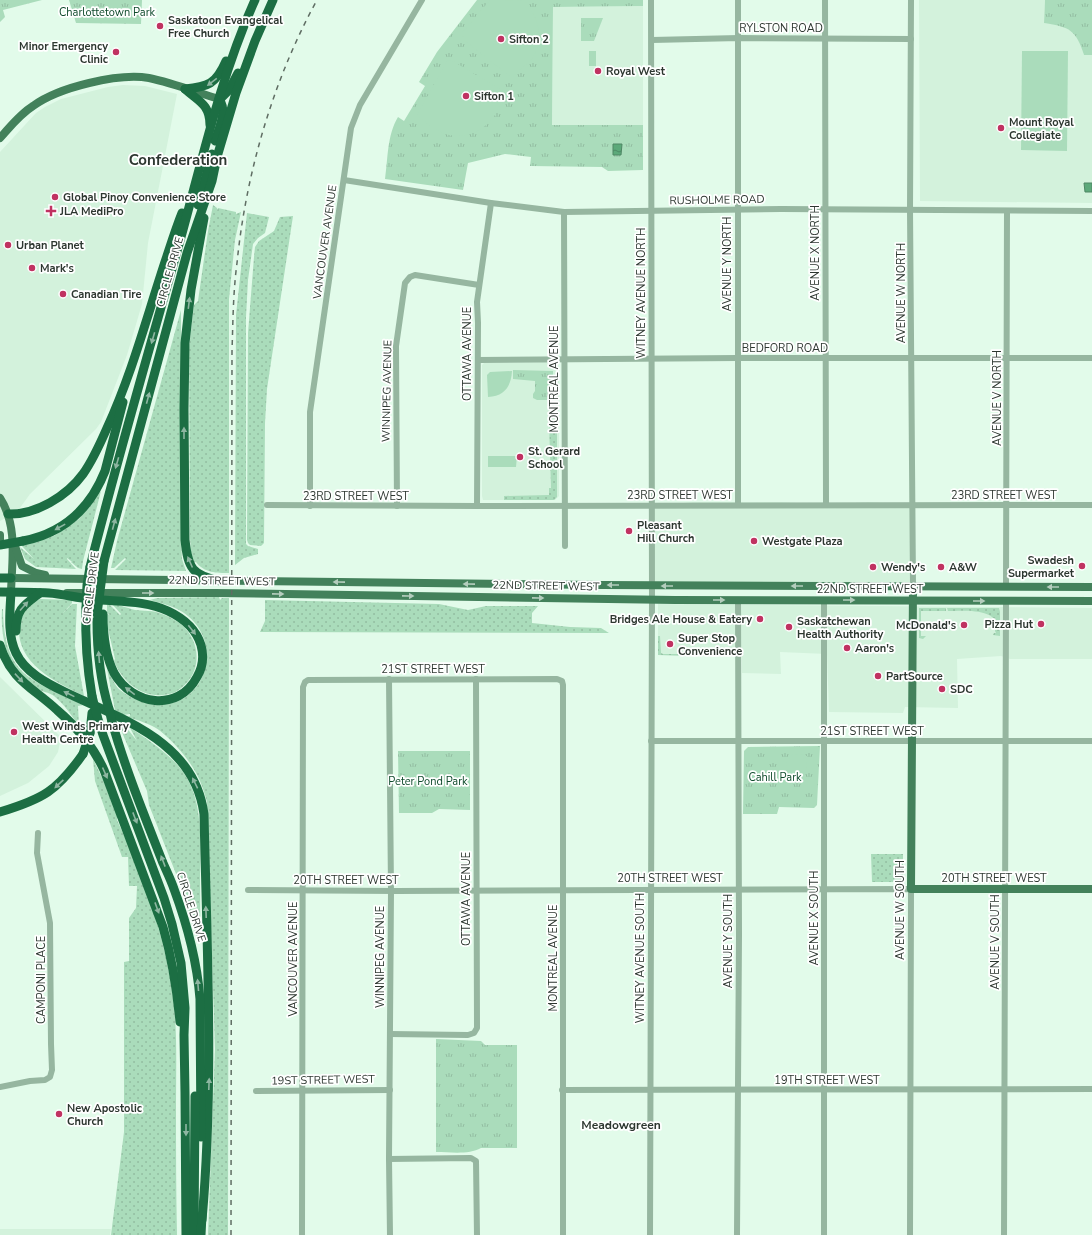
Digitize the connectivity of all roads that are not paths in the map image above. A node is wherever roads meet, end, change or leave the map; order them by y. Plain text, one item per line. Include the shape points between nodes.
1 (255, 0) edge
2 (273, 0) edge
3 (422, 0) edge
4 (651, 0) edge
5 (738, 0) edge
6 (825, 0) edge
7 (911, 0) edge
8 (245, 24) junction
9 (739, 38) junction
10 (826, 38) junction
11 (911, 39) junction
12 (652, 40) junction
13 (255, 42) junction
14 (185, 89) junction
15 (219, 99) junction
16 (208, 137) junction
17 (0, 138) edge
18 (197, 179) junction
19 (344, 180) junction
20 (212, 181) junction
21 (491, 203) junction
22 (737, 210) junction
23 (825, 210) junction
24 (910, 210) junction
25 (1092, 210) edge
26 (651, 211) junction
27 (1006, 211) junction
28 (564, 212) junction
29 (187, 253) junction
30 (479, 285) junction
31 (737, 358) junction
32 (911, 358) junction
33 (1007, 358) junction
34 (1092, 358) edge
35 (564, 359) junction
36 (651, 359) junction
37 (825, 359) junction
38 (478, 360) junction
39 (126, 382) junction
40 (0, 498) edge
41 (267, 505) dead end
42 (738, 505) junction
43 (826, 505) junction
44 (912, 505) junction
45 (1006, 505) junction
46 (1092, 505) edge
47 (310, 506) junction
48 (397, 506) junction
49 (477, 506) junction
50 (565, 506) junction
51 (651, 506) junction
52 (8, 514) junction
53 (0, 535) edge
54 (13, 536) junction
55 (0, 542) edge
56 (0, 545) edge
57 (565, 546) dead end
58 (0, 578) edge
59 (11, 578) junction
60 (62, 579) junction
61 (221, 581) junction
62 (652, 586) junction
63 (913, 586) junction
64 (1006, 586) junction
65 (1092, 586) edge
66 (0, 592) edge
67 (11, 592) junction
68 (40, 593) junction
69 (50, 593) junction
70 (652, 599) junction
71 (738, 600) junction
72 (824, 600) junction
73 (913, 600) junction
74 (1006, 600) junction
75 (1092, 600) edge
76 (100, 614) junction
77 (0, 645) edge
78 (16, 652) junction
79 (389, 679) junction
80 (476, 679) junction
81 (562, 681) joint
82 (305, 682) joint
83 (94, 715) junction
84 (651, 741) junction
85 (737, 741) junction
86 (824, 741) junction
87 (912, 741) junction
88 (1006, 741) junction
89 (1092, 741) edge
90 (0, 812) edge
91 (38, 833) dead end
92 (738, 889) junction
93 (825, 889) junction
94 (1006, 889) junction
95 (1092, 889) edge
96 (248, 890) dead end
97 (476, 890) junction
98 (563, 890) junction
99 (650, 890) junction
100 (911, 890) junction
101 (303, 891) junction
102 (391, 891) junction
103 (200, 1006) junction
104 (390, 1034) junction
105 (184, 1035) junction
106 (0, 1087) edge
107 (1004, 1089) junction
108 (1092, 1089) edge
109 (302, 1090) junction
110 (390, 1090) junction
111 (562, 1090) junction
112 (650, 1090) junction
113 (737, 1090) junction
114 (824, 1090) junction
115 (911, 1090) junction
116 (256, 1091) dead end
117 (389, 1159) junction
118 (202, 1220) junction
119 (186, 1235) edge
120 (194, 1235) edge
121 (201, 1235) edge
122 (302, 1235) edge
123 (390, 1235) edge
124 (477, 1235) edge
125 (563, 1235) edge
126 (650, 1235) edge
127 (737, 1235) edge
128 (824, 1235) edge
129 (910, 1235) edge
130 (1004, 1235) edge

1 - 8 highway, CIRCLE DRIVE
2 - 13 highway, CIRCLE DRIVE
3 - 19 street, VANCOUVER AVENUE via 360,105 351,128
4 - 12 street, WITNEY AVENUE NORTH
5 - 9 street, AVENUE Y NORTH
6 - 10 street, AVENUE X NORTH
7 - 11 street, AVENUE W NORTH
8 -> 14 highway via 222,71 214,81 203,87
8 - 15 highway, CIRCLE DRIVE
9 - 10 street, RYLSTON ROAD
9 - 12 street, RYLSTON ROAD
9 - 22 street, AVENUE Y NORTH
10 - 11 street, RYLSTON ROAD
10 - 23 street, AVENUE X NORTH
11 - 24 street, AVENUE W NORTH
12 - 26 street, WITNEY AVENUE NORTH
13 - 15 highway via 233,82
13 - 20 highway, CIRCLE DRIVE via 236,93
14 - 15 main road
14 - 16 highway via 208,110
14 - 17 main road via 149,78 134,77 110,79 82,86 54,94 32,106
15 - 16 highway, CIRCLE DRIVE
15 - 29 highway via 224,111 188,241
16 - 18 highway, CIRCLE DRIVE
18 - 39 highway via 180,220
18 -> 83 highway, CIRCLE DRIVE, bridge via 110,485 90,567 85,638
19 - 21 street, RUSHOLME ROAD
19 - 47 street, VANCOUVER AVENUE via 310,412
20 - 29 highway, CIRCLE DRIVE
61 -> 20 highway via 207,579 194,570 189,564 185,540 185,343 191,290
21 - 28 street, RUSHOLME ROAD
21 - 30 street, OTTAWA AVENUE
22 - 23 street, RUSHOLME ROAD
22 - 26 street, RUSHOLME ROAD
22 - 31 street, AVENUE Y NORTH
23 - 24 street, RUSHOLME ROAD
23 - 37 street, AVENUE X NORTH
24 - 27 street, RUSHOLME ROAD
24 - 32 street, AVENUE W NORTH
25 - 27 street, RUSHOLME ROAD
26 - 28 street, RUSHOLME ROAD
26 - 36 street, WITNEY AVENUE NORTH
27 - 33 street, AVENUE V NORTH
28 - 35 street, MONTREAL AVENUE
76 -> 29 highway, CIRCLE DRIVE, bridge via 104,561
30 - 38 street, OTTAWA AVENUE
30 - 48 street, WINNIPEG AVENUE via 415,275 405,283 396,346
31 - 36 street, BEDFORD ROAD
31 - 37 street, BEDFORD ROAD
31 - 42 street, AVENUE Y NORTH
32 - 33 street, BEDFORD ROAD
32 - 37 street, BEDFORD ROAD
32 - 44 street, AVENUE W NORTH
33 - 34 street, BEDFORD ROAD
33 - 45 street, AVENUE V NORTH
35 - 36 street, BEDFORD ROAD
35 - 38 street, BEDFORD ROAD
35 - 50 street, MONTREAL AVENUE
36 - 51 street, WITNEY AVENUE NORTH
37 - 43 street, AVENUE X NORTH
38 - 49 street, OTTAWA AVENUE
39 - 52 highway via 83,475 59,498 46,505 18,514
39 -> 56 highway, bridge via 121,413 105,471 89,502 67,524 51,532 35,539
40 - 52 main road
41 - 47 street, 23RD STREET WEST
42 - 43 street, 23RD STREET WEST
42 - 51 street, 23RD STREET WEST
43 - 44 street, 23RD STREET WEST
44 - 45 street, 23RD STREET WEST
44 - 63 street, AVENUE W NORTH
45 - 46 street, 23RD STREET WEST
45 - 64 street, AVENUE V NORTH
47 - 48 street, 23RD STREET WEST
48 - 49 street, 23RD STREET WEST
49 - 50 street, 23RD STREET WEST
50 - 51 street, 23RD STREET WEST
50 - 57 street, MONTREAL AVENUE
51 - 62 street, WITNEY AVENUE NORTH
52 - 54 main road
53 - 55 main road
54 - 59 main road
54 - 60 main road via 22,566 36,573
58 - 59 highway, 22ND STREET WEST
59 - 60 main road, 22ND STREET WEST
59 - 67 main road
60 - 61 main road, 22ND STREET WEST
62 -> 61 main road, 22ND STREET WEST
63 -> 62 main road, 22ND STREET WEST
62 - 70 street, WITNEY AVENUE SOUTH
63 - 64 main road, 22ND STREET WEST
63 - 73 main road, AVENUE W SOUTH
65 -> 64 main road, 22ND STREET WEST
66 - 67 highway, 22ND STREET WEST
67 - 68 highway, 22ND STREET WEST
67 - 78 highway via 11,632
68 - 69 highway, 22ND STREET WEST
78 -> 68 highway via 18,615 23,606
69 -> 70 main road, 22ND STREET WEST
69 -> 76 highway via 149,605 177,616 196,634 202,650 202,665 193,685 182,695 162,701 146,699 128,689 117,677 108,657
70 -> 71 main road, 22ND STREET WEST
70 - 84 street, WITNEY AVENUE SOUTH
71 - 72 main road, 22ND STREET WEST
71 - 85 street, AVENUE Y SOUTH
72 -> 73 main road, 22ND STREET WEST
72 - 86 street, AVENUE X SOUTH
73 -> 74 main road, 22ND STREET WEST
73 - 87 main road, AVENUE W SOUTH
74 - 75 main road, 22ND STREET WEST
74 - 88 street, AVENUE V SOUTH
103 -> 76 highway, CIRCLE DRIVE, bridge via 192,948 180,907 112,722 100,669 97,637
77 -> 105 highway via 7,663 18,678 72,724 92,748 104,770 163,927 176,981 180,1022
118 -> 78 highway via 209,1076 202,803 196,785 180,759 157,739 45,681 30,670
79 - 80 street, 21ST STREET WEST
79 - 82 street, 21ST STREET WEST
79 - 102 street, WINNIPEG AVENUE
80 - 81 street, 21ST STREET WEST
80 - 97 street, OTTAWA AVENUE
81 - 98 street, MONTREAL AVENUE
82 - 101 street, VANCOUVER AVENUE
83 -> 90 highway, bridge via 84,754 64,779 48,794
83 -> 105 highway, CIRCLE DRIVE via 157,878 172,924 184,989
84 - 85 street, 21ST STREET WEST
84 - 99 street, WITNEY AVENUE SOUTH
85 - 86 street, 21ST STREET WEST
85 - 92 street, AVENUE Y SOUTH
86 - 87 street, 21ST STREET WEST
86 - 93 street, AVENUE X SOUTH
87 - 88 street, 21ST STREET WEST
87 - 100 main road, AVENUE W SOUTH
88 - 89 street, 21ST STREET WEST
88 - 94 street, AVENUE V SOUTH
91 - 106 street, CAMPONI PLACE via 37,853 50,923 52,1070 45,1080
92 - 93 street, 20TH STREET WEST
92 - 99 street, 20TH STREET WEST
92 - 113 street, AVENUE Y SOUTH
93 - 100 street, 20TH STREET WEST
93 - 114 street, AVENUE X SOUTH
94 - 95 main road, 20TH STREET WEST
94 - 100 main road, 20TH STREET WEST
94 - 107 street, AVENUE V SOUTH
96 - 101 street, 20TH STREET WEST
97 - 98 street, 20TH STREET WEST
97 - 102 street, 20TH STREET WEST
97 - 104 street, OTTAWA AVENUE via 477,1028 474,1033 468,1035
98 - 99 street, 20TH STREET WEST
98 - 111 street, MONTREAL AVENUE
99 - 112 street, WITNEY AVENUE SOUTH
100 - 115 street, AVENUE W SOUTH
101 - 102 street, 20TH STREET WEST
101 - 109 street, VANCOUVER AVENUE
102 - 104 street, WINNIPEG AVENUE
103 - 118 highway, CIRCLE DRIVE
103 - 120 highway via 195,1088
104 - 110 street, WINNIPEG AVENUE
105 -> 119 highway, CIRCLE DRIVE
107 - 108 street, 19TH STREET WEST
107 - 115 street, 19TH STREET WEST
107 - 130 street, AVENUE V SOUTH
109 - 110 street, 19ST STREET WEST
109 - 116 street, 19ST STREET WEST
109 - 122 street, VANCOUVER AVENUE
110 - 117 street, WINNIPEG AVENUE
111 - 112 street, 19TH STREET WEST
111 - 125 street, MONTREAL AVENUE
112 - 113 street, 19TH STREET WEST
112 - 126 street, WITNEY AVENUE SOUTH
113 - 114 street, 19TH STREET WEST
113 - 127 street, AVENUE Y SOUTH
114 - 115 street, 19TH STREET WEST
114 - 128 street, AVENUE X SOUTH
115 - 129 street, AVENUE W SOUTH
117 - 123 street, WINNIPEG AVENUE
117 - 124 street via 471,1158 476,1161
118 - 121 highway, CIRCLE DRIVE

